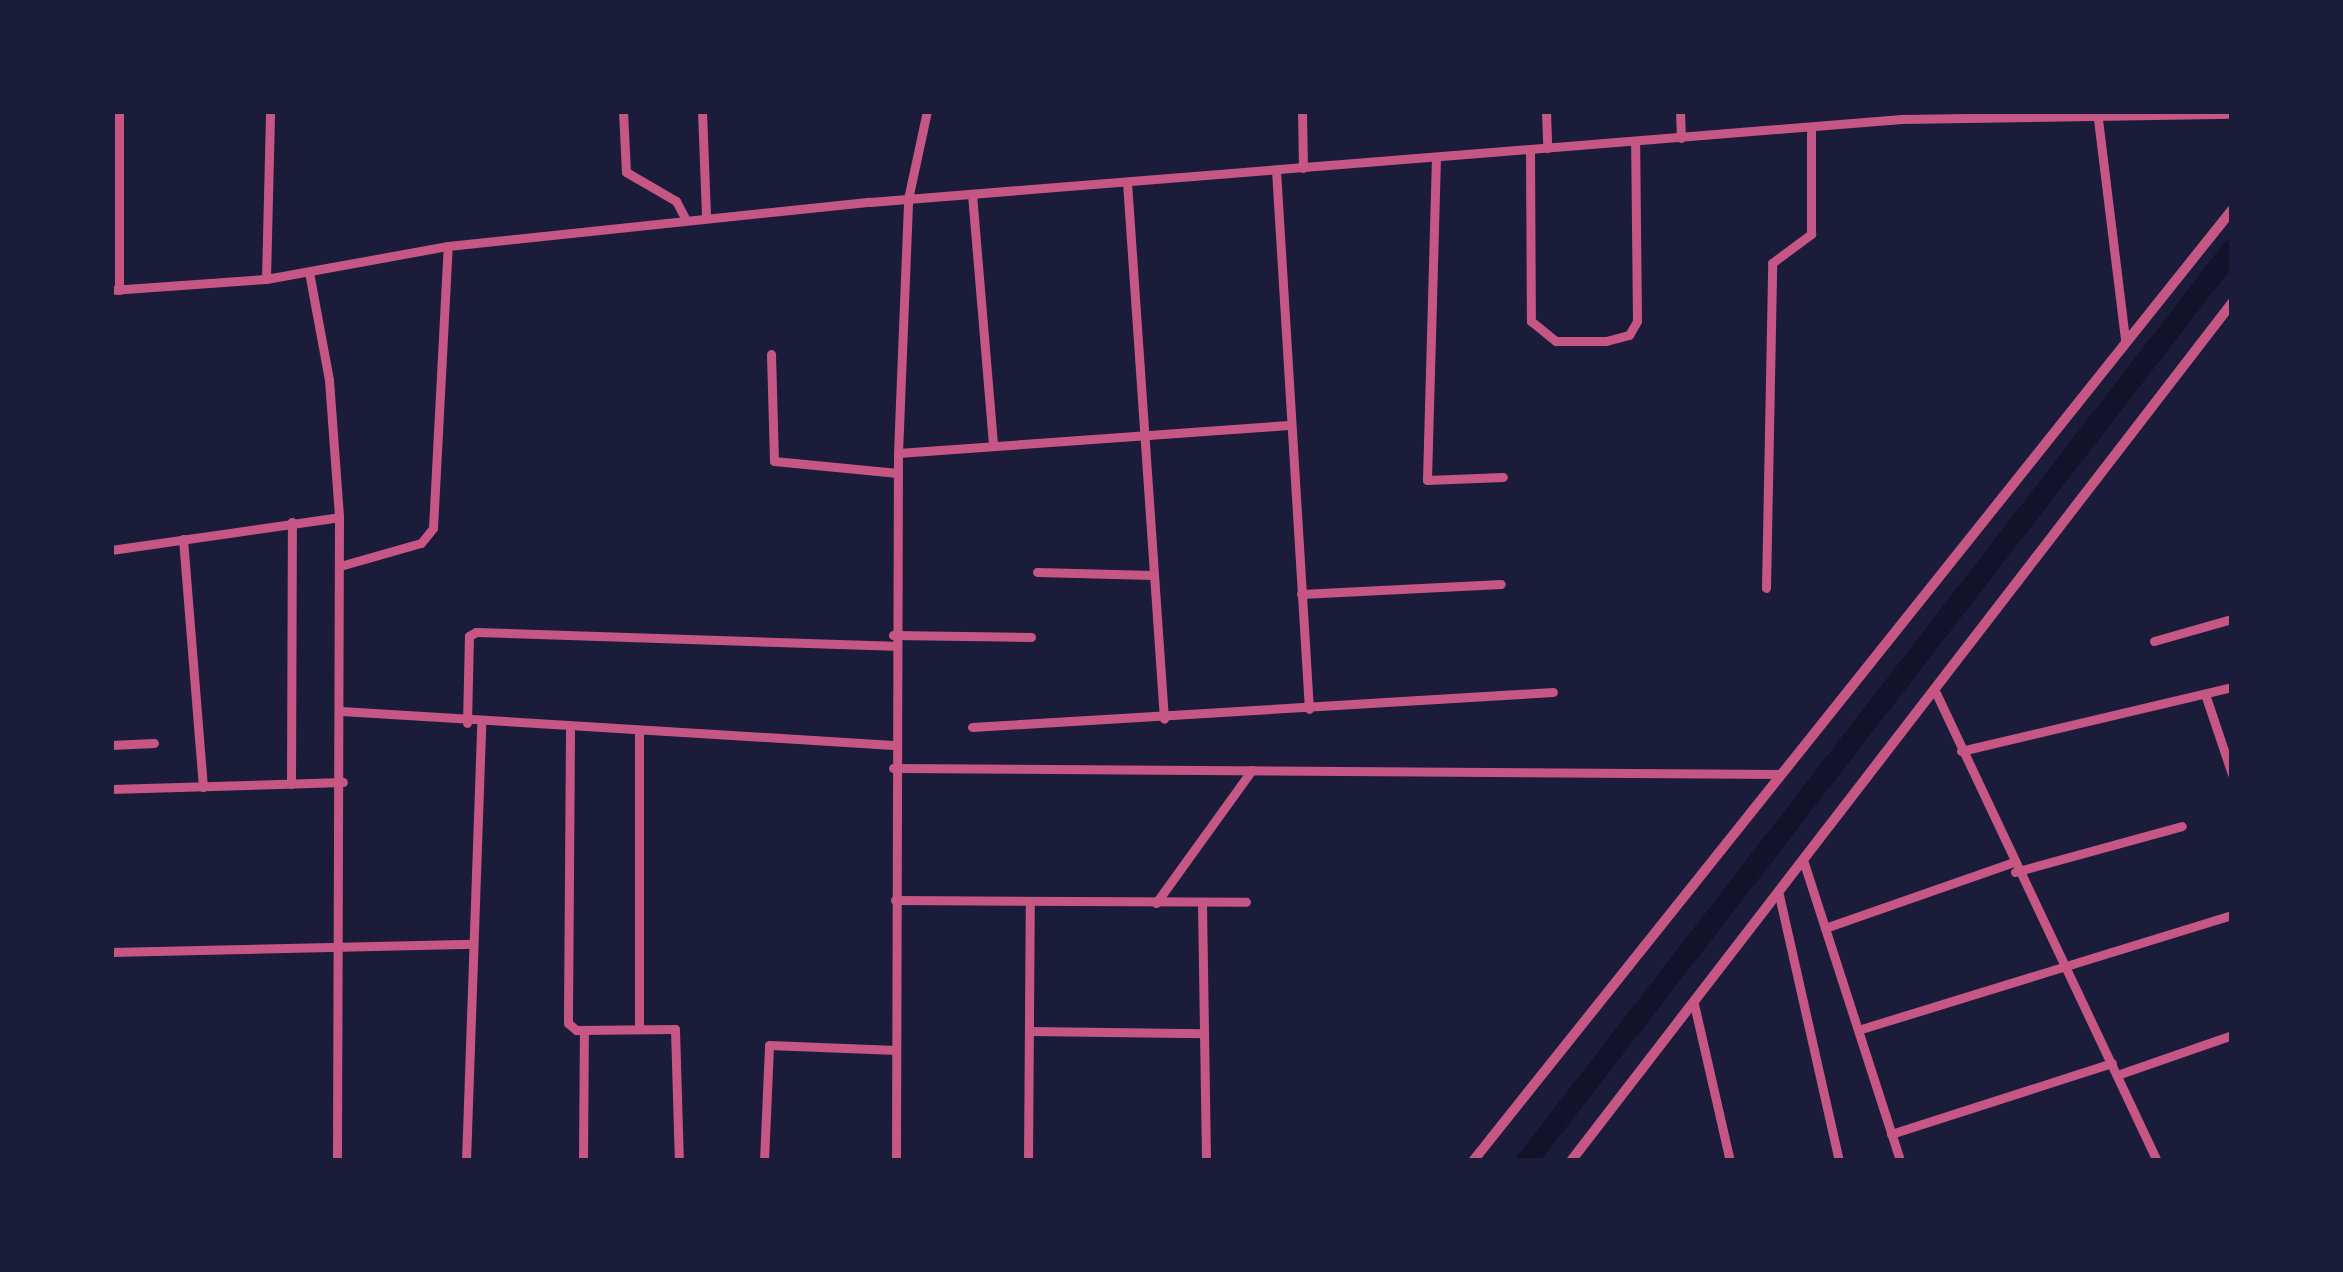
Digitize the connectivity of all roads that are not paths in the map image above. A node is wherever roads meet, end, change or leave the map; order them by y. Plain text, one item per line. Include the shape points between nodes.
1 (119, 111) edge
2 (270, 111) edge
3 (623, 111) edge
4 (701, 111) edge
5 (927, 111) edge
6 (1302, 111) edge
7 (1546, 111) edge
8 (1680, 111) edge
9 (2198, 113) edge
10 (2098, 114) edge
11 (2232, 114) edge
12 (1811, 127) junction
13 (1682, 138) junction
14 (1635, 142) junction
15 (1547, 148) junction
16 (1530, 150) junction
17 (1436, 157) junction
18 (1304, 168) junction
19 (1276, 170) junction
20 (1127, 182) junction
21 (972, 194) junction
22 (908, 199) junction
23 (2232, 210) edge
24 (706, 216) junction
25 (685, 218) junction
26 (448, 246) junction
27 (308, 272) junction
28 (266, 279) junction
29 (115, 290) edge
30 (2232, 303) edge
31 (2126, 340) junction
32 (771, 354) dead end
33 (1288, 425) junction
34 (1144, 435) junction
35 (993, 446) junction
36 (898, 453) junction
37 (897, 473) junction
38 (1504, 477) dead end
39 (339, 517) junction
40 (292, 522) junction
41 (183, 539) junction
42 (111, 550) edge
43 (340, 566) junction
44 (1037, 572) dead end
45 (1154, 575) junction
46 (1501, 584) dead end
47 (1766, 587) dead end
48 (1301, 594) junction
49 (2232, 619) edge
50 (1031, 637) dead end
51 (893, 640) junction
52 (2154, 640) dead end
53 (2232, 687) edge
54 (1552, 692) dead end
55 (1936, 693) junction
56 (2205, 694) junction
57 (1310, 709) junction
58 (341, 711) junction
59 (1164, 718) junction
60 (467, 724) junction
61 (482, 725) junction
62 (972, 727) dead end
63 (570, 731) junction
64 (639, 732) junction
65 (154, 743) dead end
66 (111, 745) edge
67 (893, 745) junction
68 (1961, 752) junction
69 (893, 768) junction
70 (1252, 770) junction
71 (1779, 774) junction
72 (2232, 775) edge
73 (343, 782) junction
74 (291, 784) junction
75 (202, 787) junction
76 (111, 789) edge
77 (2182, 826) dead end
78 (1804, 863) junction
79 (2013, 868) junction
80 (1779, 895) junction
81 (895, 900) junction
82 (1030, 902) junction
83 (1246, 902) dead end
84 (1156, 903) junction
85 (1202, 904) junction
86 (2232, 915) edge
87 (1825, 928) junction
88 (473, 944) junction
89 (340, 951) junction
90 (111, 952) edge
91 (2061, 965) junction
92 (1694, 1004) junction
93 (639, 1027) junction
94 (584, 1030) junction
95 (1858, 1030) junction
96 (1029, 1031) junction
97 (1204, 1033) junction
98 (2232, 1035) edge
99 (896, 1050) junction
100 (2114, 1069) junction
101 (1891, 1134) junction
102 (337, 1161) edge
103 (466, 1161) edge
104 (584, 1161) edge
105 (679, 1161) edge
106 (764, 1161) edge
107 (896, 1161) edge
108 (1028, 1161) edge
109 (1206, 1161) edge
110 (1473, 1161) edge
111 (1571, 1161) edge
112 (1730, 1161) edge
113 (1839, 1161) edge
114 (1900, 1161) edge
115 (2157, 1161) edge

1 - 29 street
2 - 28 street
3 - 25 street via 626,172 676,201
4 - 24 street
5 - 22 street
6 - 18 street
7 - 15 street
8 - 13 street
9 - 10 street
9 - 11 street
10 - 12 street
10 - 31 street
12 - 13 street
12 - 47 street via 1811,234 1772,263
13 - 14 street
14 - 15 street
14 - 16 street via 1637,321 1629,335 1606,341 1556,341 1532,321
15 - 16 street
16 - 17 street
17 - 18 street
17 - 38 street via 1427,480
18 - 19 street
19 - 20 street
19 - 33 street
20 - 21 street
20 - 34 street
21 - 22 street
21 - 35 street
22 - 24 street
22 - 36 street
23 - 31 street
24 - 25 street
25 - 26 street
26 - 27 street
26 - 43 street via 433,528 421,543
27 - 28 street
27 - 39 street via 329,380
28 - 29 street
30 - 55 street
31 - 71 street
32 - 37 street via 774,461
33 - 34 street
33 - 48 street
34 - 35 street
34 - 45 street
35 - 36 street
36 - 37 street
37 - 51 street
39 - 40 street
39 - 43 street
40 - 41 street
40 - 74 street
41 - 42 street
41 - 75 street
43 - 58 street
44 - 45 street
45 - 59 street
46 - 48 street
48 - 57 street
49 - 52 street
50 - 51 street
51 - 60 street via 476,632 469,636
51 - 67 street
53 - 56 street
54 - 57 street
55 - 68 street
55 - 78 street
56 - 68 street
56 - 72 street
57 - 59 street
58 - 60 street
58 - 73 street
59 - 62 street
60 - 61 street
61 - 63 street
61 - 88 street
63 - 64 street
63 - 94 street via 568,1023
64 - 67 street
64 - 93 street
65 - 66 street
67 - 69 street
68 - 79 street
69 - 70 street
69 - 81 street
70 - 71 street
70 - 84 street
71 - 110 street
73 - 74 street
73 - 89 street
74 - 75 street
75 - 76 street
77 - 79 street
78 - 80 street
78 - 87 street
79 - 87 street
79 - 91 street
80 - 92 street
80 - 113 street
81 - 82 street
81 - 99 street
82 - 84 street
82 - 96 street
83 - 85 street
84 - 85 street
85 - 97 street
86 - 91 street
87 - 95 street
88 - 89 street
88 - 103 street
89 - 90 street
89 - 102 street
91 - 95 street
91 - 100 street
92 - 111 street
92 - 112 street
93 - 94 street
93 - 105 street via 678,1034
94 - 104 street
95 - 101 street
96 - 97 street
96 - 108 street
97 - 109 street
98 - 100 street
99 - 106 street via 769,1045
99 - 107 street
100 - 101 street
100 - 115 street
101 - 114 street

